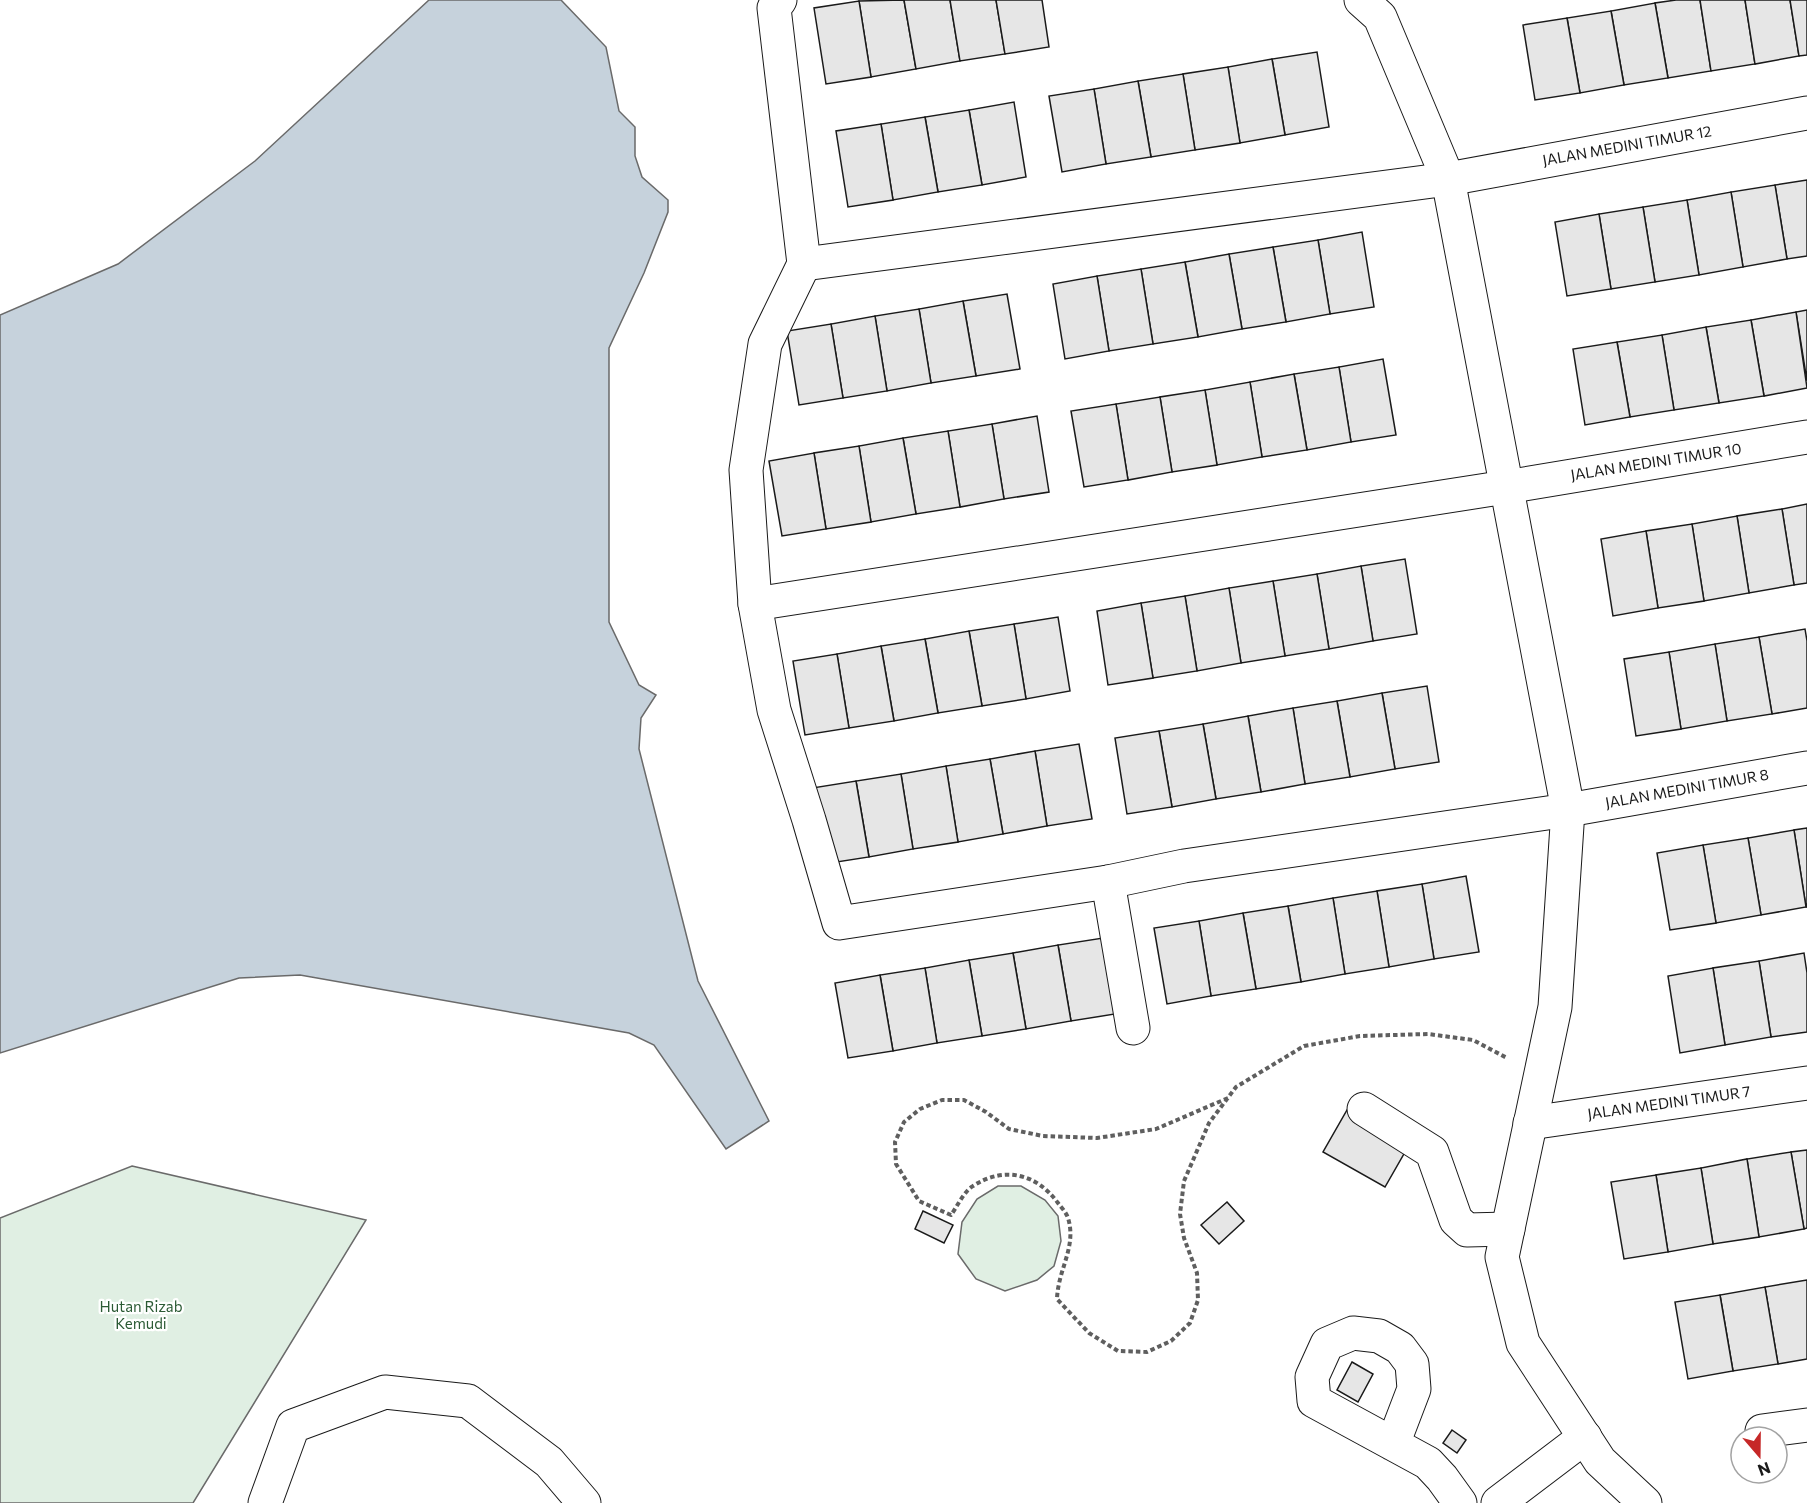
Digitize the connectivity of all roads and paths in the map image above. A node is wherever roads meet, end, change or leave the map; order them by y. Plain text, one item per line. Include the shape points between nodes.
1 (780, 0) edge
2 (1361, 0) edge
3 (1807, 113) edge
4 (1448, 179) junction
5 (804, 264) junction
6 (1807, 437) edge
7 (1506, 488) junction
8 (755, 604) junction
9 (1807, 768) edge
10 (1568, 810) junction
11 (1108, 882) junction
12 (1133, 1028) dead end
13 (1807, 1083) edge
14 (1538, 1087) junction
15 (1228, 1098) junction
16 (1364, 1109) dead end
17 (1530, 1123) junction
18 (1508, 1229) junction
19 (1807, 1425) edge
20 (1789, 1427) edge
21 (1585, 1437) junction
22 (1393, 1444) dead end
23 (265, 1503) edge
24 (584, 1503) edge
25 (1460, 1503) edge
26 (1498, 1503) edge
27 (1645, 1503) edge

1 - 5 street via 774,8
2 - 4 street via 1380,17
3 - 4 street, JALAN MEDINI TIMUR 12
4 - 5 street, JALAN MEDINI TIMUR 12
4 - 7 street
5 - 8 street via 765,344 746,470
6 - 7 street, JALAN MEDINI TIMUR 10
7 - 8 street, JALAN MEDINI TIMUR 10
7 - 10 street
8 - 11 street, JALAN MEDINI TIMUR 8 via 774,710 839,923
9 - 10 street, JALAN MEDINI TIMUR 8
10 - 11 street, JALAN MEDINI TIMUR 8 via 1184,866
10 - 14 street via 1556,1007
11 - 12 street
13 - 17 street, JALAN MEDINI TIMUR 7
14 - 15 path via 1505,1056 1473,1040 1428,1034 1360,1036 1304,1046 1236,1087
14 - 17 street
15 - 15 path via 1209,1123 1184,1181 1180,1214 1197,1273 1198,1300 1190,1323 1171,1341 1147,1352 1118,1352 1089,1333 1057,1299 1058,1282 1072,1243 1068,1216 1050,1192 1025,1176 997,1174 970,1187 951,1215 919,1201 896,1164 895,1142 904,1122 920,1109 942,1100 964,1100 1009,1129 1042,1136 1097,1138 1156,1129
16 - 18 street via 1432,1152 1456,1220 1467,1230
17 - 18 street
18 - 21 street via 1502,1257 1523,1343
19 - 20 street
21 - 26 street
21 - 27 street via 1600,1461
22 - 25 street via 1428,1463
23 - 24 street via 294,1426 385,1392 468,1401 549,1462

